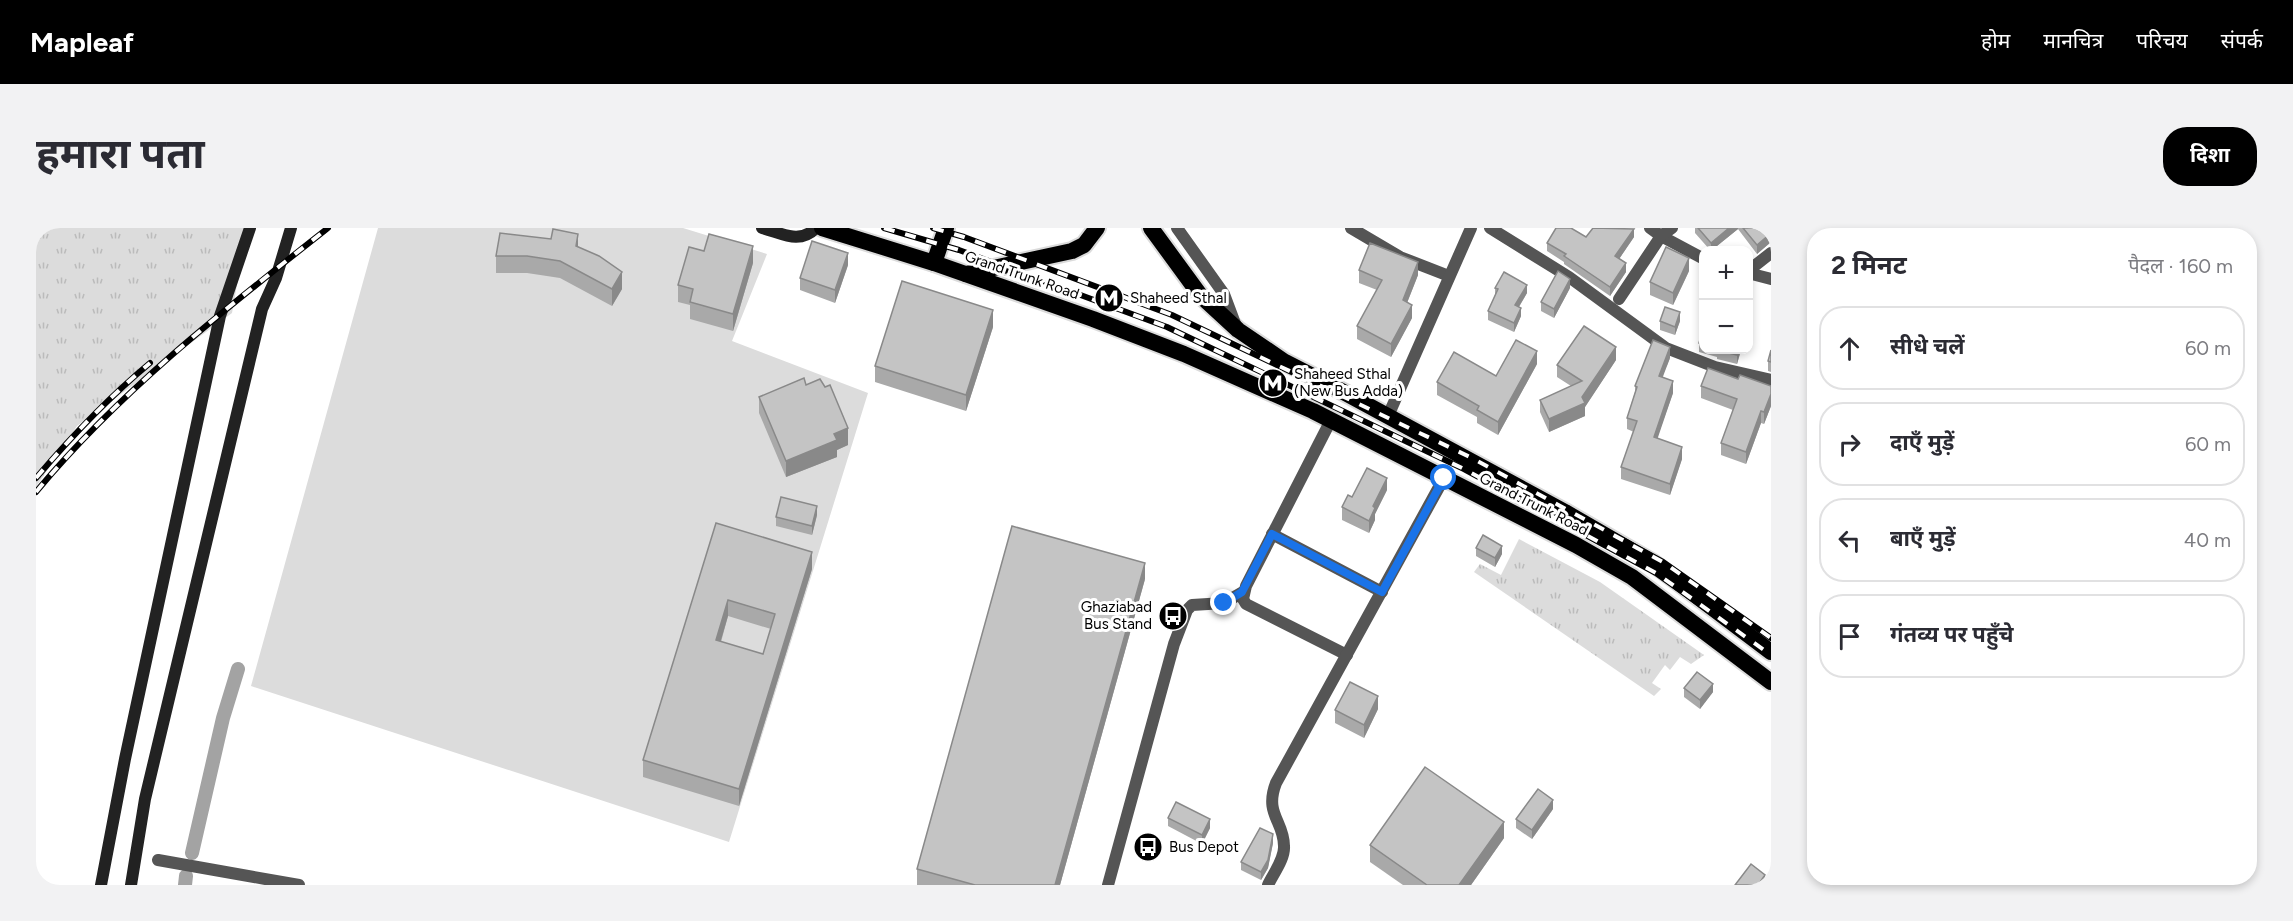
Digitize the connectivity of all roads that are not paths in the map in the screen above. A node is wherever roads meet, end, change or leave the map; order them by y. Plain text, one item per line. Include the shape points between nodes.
1 (250, 228) edge
2 (291, 228) edge
3 (762, 228) edge
4 (816, 228) edge
5 (822, 228) edge
6 (946, 228) edge
7 (1097, 228) edge
8 (1151, 228) edge
9 (1176, 228) edge
10 (1351, 228) edge
11 (1471, 228) edge
12 (1490, 228) edge
13 (1650, 228) edge
14 (1672, 228) edge
15 (1660, 236) junction
16 (1771, 253) edge
17 (1699, 256) edge
18 (934, 263) junction
19 (1753, 269) edge
20 (1753, 273) edge
21 (963, 274) junction
22 (1449, 276) junction
23 (1771, 279) edge
24 (1620, 299) dead end
25 (1238, 330) junction
26 (1771, 380) edge
27 (1388, 417) junction
28 (1331, 420) junction
29 (1444, 478) junction
30 (1272, 534) junction
31 (1645, 558) junction
32 (1632, 577) junction
33 (1242, 592) junction
34 (1382, 592) junction
35 (1771, 652) edge
36 (1347, 655) junction
37 (1771, 682) edge
38 (158, 860) dead end
39 (101, 885) edge
40 (131, 885) edge
41 (299, 885) edge
42 (1108, 885) edge
43 (1268, 885) edge

1 - 39 main road via 220,316
2 - 40 main road via 262,309 145,799
3 - 4 main road via 800,238
5 - 18 highway, Grand Trunk Road
6 - 18 highway
7 - 21 highway via 1084,245 1072,251
8 - 25 highway, Grand Trunk Road via 1200,295
9 - 25 street via 1224,294
10 - 22 street via 1400,257
11 - 22 street
12 - 26 street via 1562,273 1666,348 1715,367
13 - 15 street
14 - 15 street
15 - 17 street
15 - 24 street
16 - 19 street
18 - 21 highway, Grand Trunk Road
20 - 23 street
21 - 28 highway, Grand Trunk Road via 1184,354
22 - 27 street
25 - 27 highway, Grand Trunk Road via 1285,362
27 - 31 highway, Grand Trunk Road
28 - 29 highway, Grand Trunk Road
28 - 30 street
29 - 32 highway, Grand Trunk Road
29 - 34 street
30 - 33 street
30 - 34 street
31 - 32 highway
31 - 35 highway, Grand Trunk Road
32 - 37 highway, Grand Trunk Road
33 - 36 street via 1246,604
33 - 42 street via 1224,603 1192,604 1187,610 1174,644
34 - 36 street
36 - 43 street via 1272,794 1272,810 1285,847
38 - 41 street

